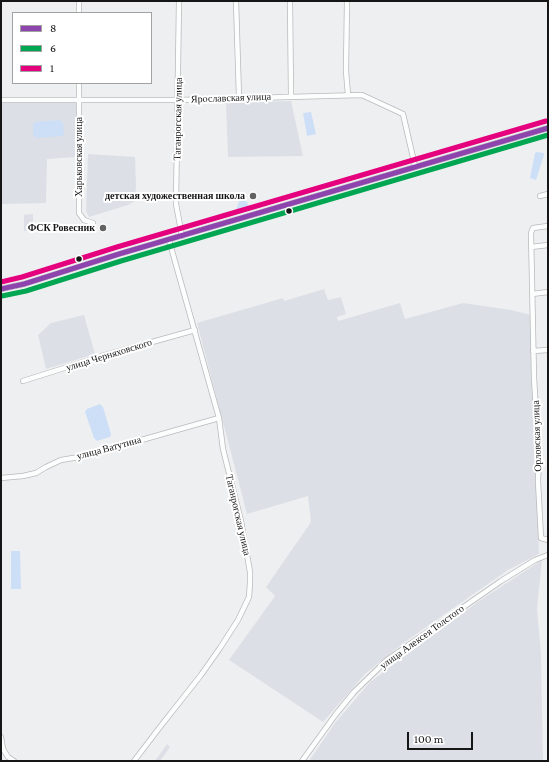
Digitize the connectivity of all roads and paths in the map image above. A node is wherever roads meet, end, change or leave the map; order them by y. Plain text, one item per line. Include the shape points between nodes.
1 (79, 1) edge
2 (179, 1) edge
3 (236, 1) edge
4 (290, 1) edge
5 (347, 1) edge
6 (79, 12) edge
7 (79, 84) edge
8 (348, 95) junction
9 (291, 96) junction
10 (239, 97) junction
11 (1, 100) edge
12 (178, 100) junction
13 (80, 101) junction
14 (548, 128) edge
15 (416, 166) junction
16 (548, 194) edge
17 (540, 196) dead end
18 (93, 223) dead end
19 (548, 226) edge
20 (182, 236) junction
21 (169, 240) junction
22 (548, 245) edge
23 (531, 247) junction
24 (1, 290) edge
25 (548, 292) edge
26 (532, 294) junction
27 (195, 330) junction
28 (548, 350) edge
29 (533, 351) junction
30 (23, 381) dead end
31 (219, 418) junction
32 (1, 478) edge
33 (548, 540) edge
34 (548, 555) edge
35 (1, 737) edge
36 (13, 761) edge
37 (134, 761) edge
38 (302, 761) edge

1 - 6 street
2 - 12 street, Таганрогская улица
3 - 10 street
4 - 9 street
5 - 8 street
7 - 13 street, Харьковская улица
8 - 9 street, Ярославская улица
8 - 15 street, Ярославская улица via 362,95 403,114
9 - 10 street, Ярославская улица
10 - 12 street, Ярославская улица
11 - 13 street, Ярославская улица
12 - 13 street, Ярославская улица
12 - 20 street, Таганрогская улица via 176,204
13 - 18 street, Харьковская улица via 79,213 84,220
14 - 15 street
15 - 20 street
16 - 17 street
19 - 23 street, Орловская улица via 533,228
20 - 21 street
21 - 24 street
21 - 27 street, Таганрогская улица
22 - 23 street
23 - 26 street, Орловская улица
25 - 26 street
26 - 29 street, Орловская улица
27 - 30 street, улица Черняховского
27 - 31 street, Таганрогская улица
28 - 29 street
29 - 33 street, Орловская улица via 541,538
31 - 32 street, улица Ватутина via 85,456 61,460 36,473
31 - 37 street, Таганрогская улица via 223,449 242,522 250,572 249,597 220,648
34 - 38 street, улица Алексея Толстого via 501,581 387,660 354,692
35 - 36 street via 3,749

